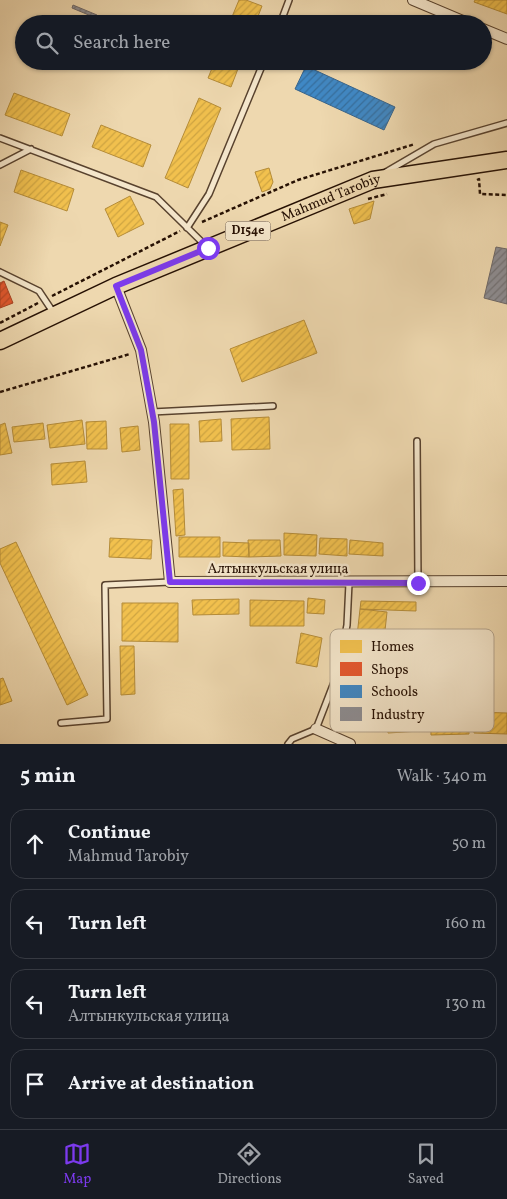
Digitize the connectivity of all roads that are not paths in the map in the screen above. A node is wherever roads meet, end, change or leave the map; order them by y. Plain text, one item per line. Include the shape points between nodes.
1 (289, 0) edge
2 (413, 0) edge
3 (283, 15) edge
4 (449, 15) edge
5 (492, 33) edge
6 (507, 39) edge
7 (260, 70) edge
8 (507, 123) edge
9 (0, 138) edge
10 (31, 150) junction
11 (507, 160) edge
12 (0, 165) edge
13 (373, 180) junction
14 (187, 228) junction
15 (208, 248) junction
16 (0, 272) edge
17 (116, 286) junction
18 (54, 315) junction
19 (0, 341) edge
20 (273, 406) dead end
21 (152, 412) junction
22 (417, 441) dead end
23 (507, 581) edge
24 (170, 582) junction
25 (349, 583) junction
26 (418, 583) junction
27 (346, 629) edge
28 (330, 693) edge
29 (61, 723) dead end
30 (316, 729) junction
31 (288, 744) edge
32 (350, 744) edge

1 - 3 lane
2 - 4 street
5 - 6 street
7 - 14 lane via 209,194
8 - 13 lane via 434,144
9 - 10 lane
10 - 12 lane
10 - 14 lane via 156,196
11 - 13 main road, Mahmud Tarobiy / D154e
13 - 15 main road, Mahmud Tarobiy / D154e
14 - 15 lane
15 - 17 main road, Mahmud Tarobiy / D154e
16 - 18 lane via 38,291
17 - 18 main road, Mahmud Tarobiy / D154e
17 - 21 street via 141,350
18 - 19 main road, Mahmud Tarobiy / D154e
20 - 21 lane
21 - 24 street
22 - 26 lane
23 - 26 street, Алтынкульская улица
24 - 25 street, Алтынкульская улица
24 - 29 lane via 105,586 108,719
25 - 26 street, Алтынкульская улица
25 - 27 lane
28 - 30 lane
30 - 31 lane via 292,739
30 - 32 street

